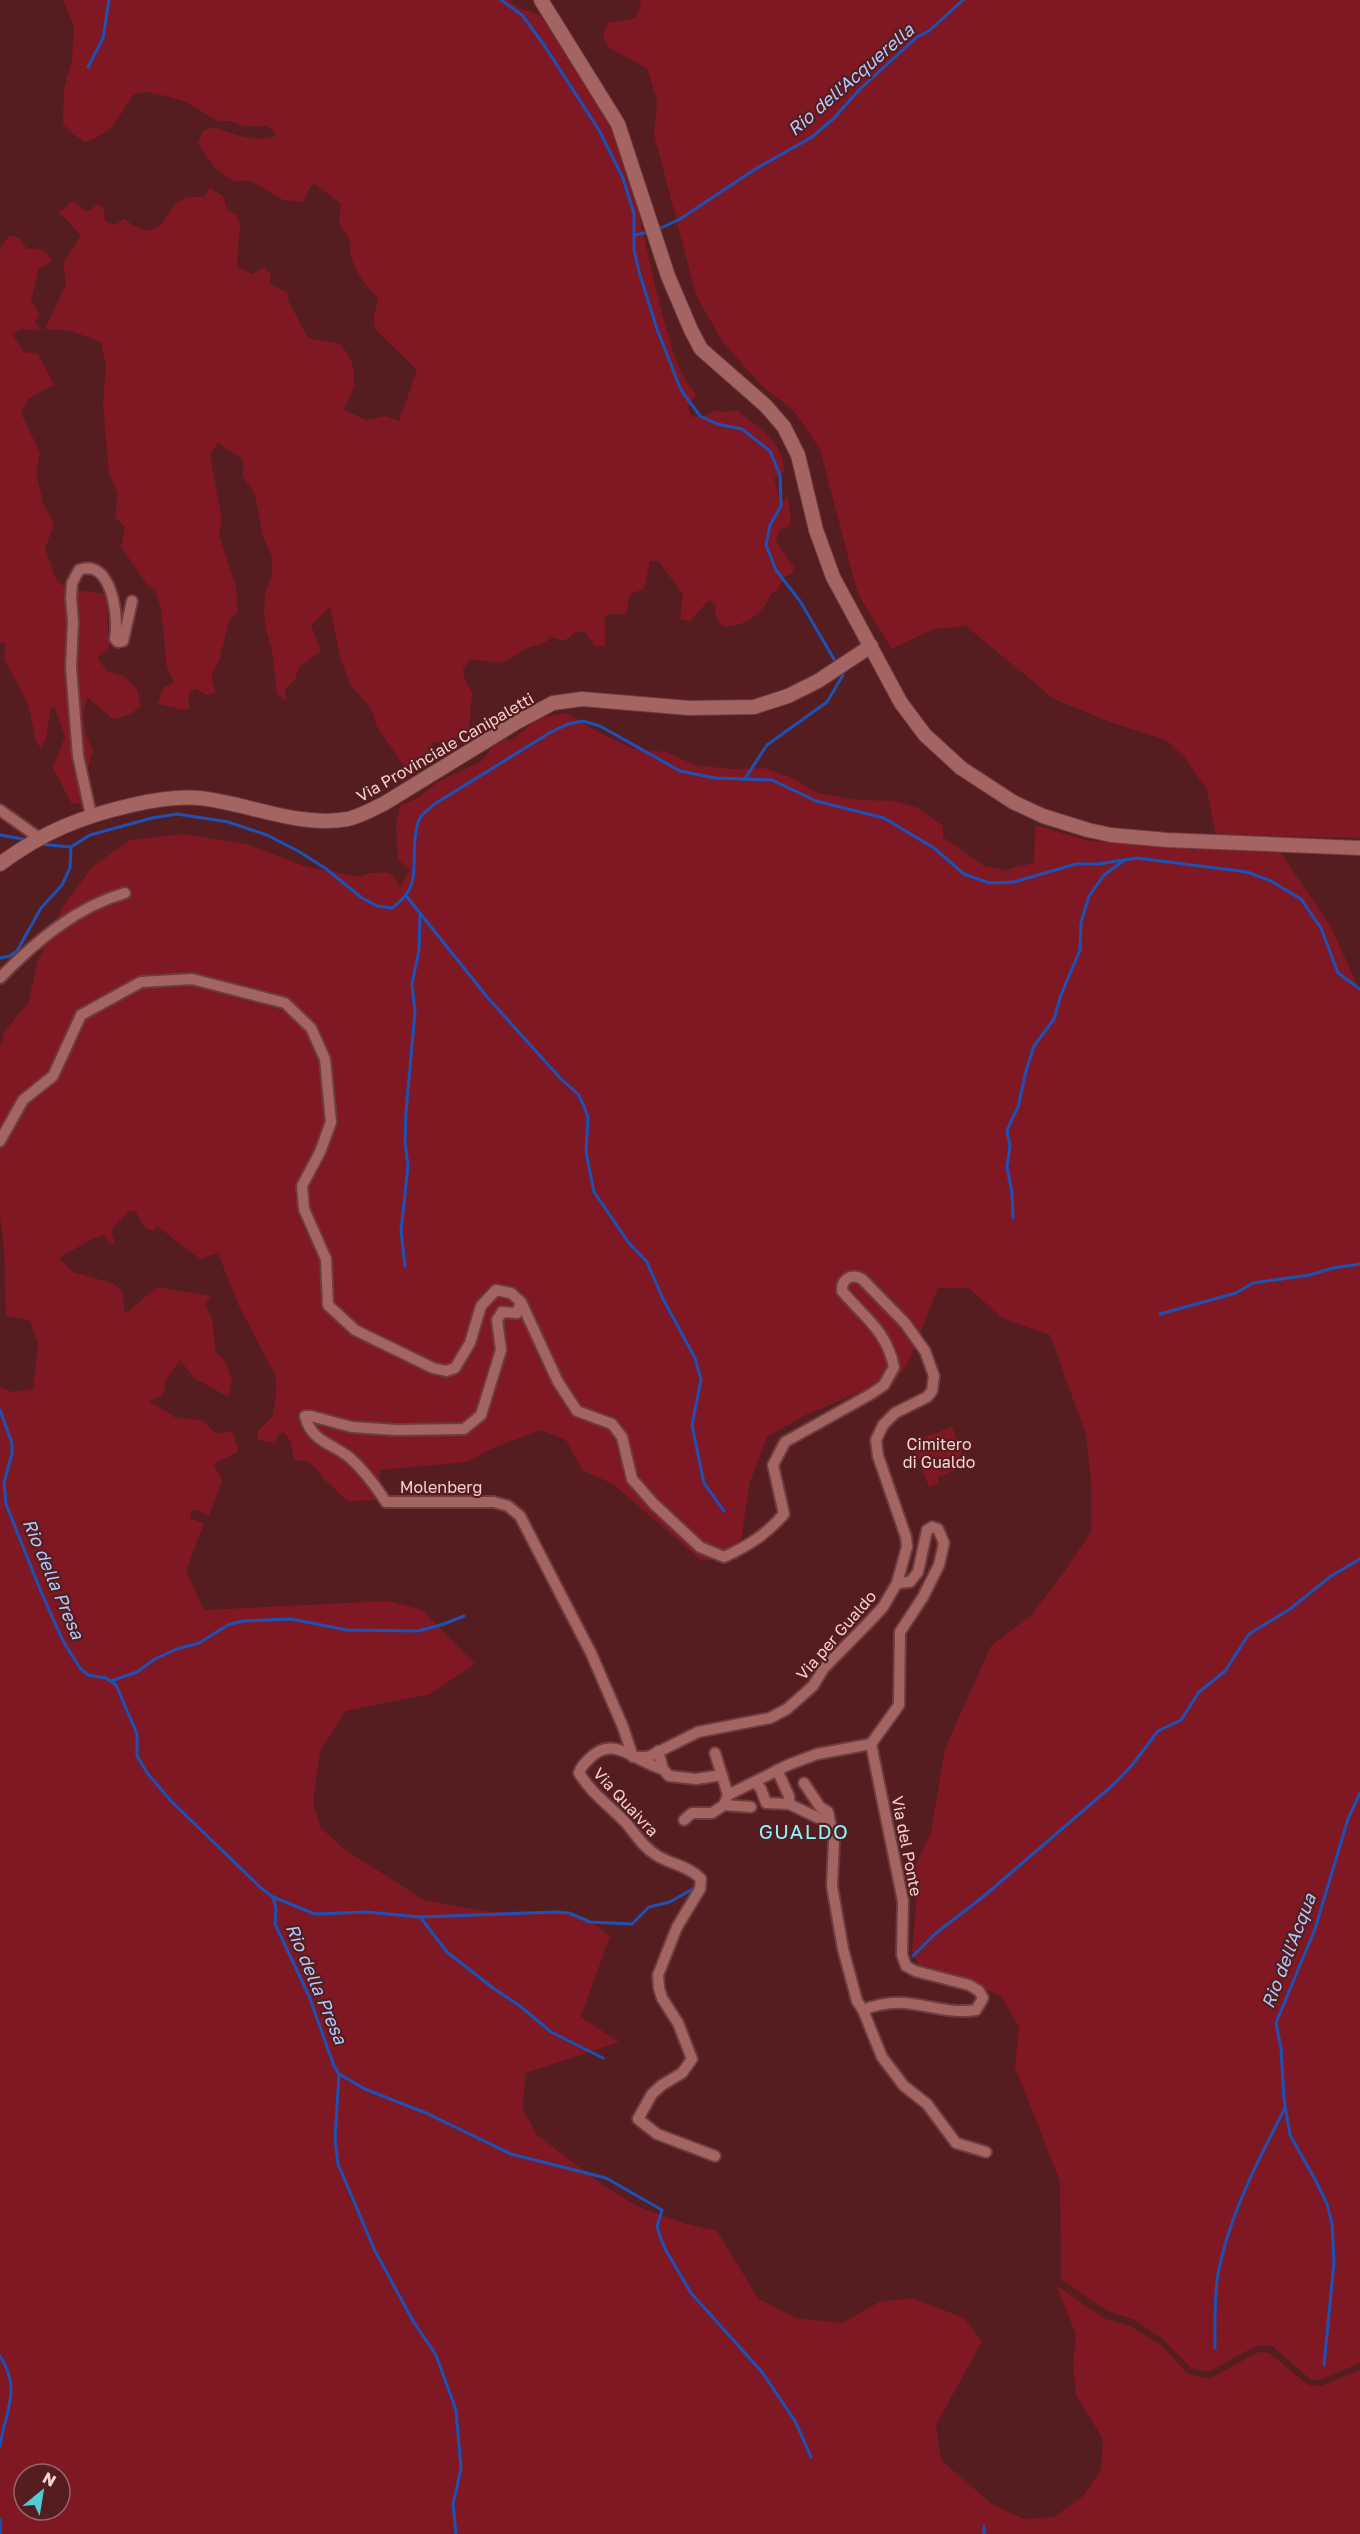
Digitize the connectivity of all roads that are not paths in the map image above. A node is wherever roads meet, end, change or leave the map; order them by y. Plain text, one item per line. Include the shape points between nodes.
1 (541, 0) edge
2 (132, 600) dead end
3 (871, 646) junction
4 (0, 810) edge
5 (92, 814) junction
6 (32, 841) junction
7 (1360, 848) edge
8 (0, 864) edge
9 (125, 893) dead end
10 (0, 978) edge
11 (0, 1141) edge
12 (520, 1302) junction
13 (897, 1583) junction
14 (871, 1744) junction
15 (658, 1751) junction
16 (715, 1753) dead end
17 (633, 1757) junction
18 (663, 1769) junction
19 (777, 1770) junction
20 (722, 1775) junction
21 (755, 1782) junction
22 (804, 1783) dead end
23 (726, 1800) junction
24 (789, 1804) junction
25 (751, 1807) dead end
26 (684, 1820) dead end
27 (829, 1823) junction
28 (863, 2010) junction
29 (986, 2152) dead end
30 (715, 2156) dead end

1 - 3 main road via 618,124 671,285 701,349 784,427 798,455 832,577
2 - 5 street via 123,641 118,642 116,607 105,580 86,567 79,570 72,583 74,727
3 - 5 main road, Via Provinciale Canipaletti via 818,681 754,707 689,708 582,699 553,703 385,803 348,819 314,820 202,798 160,799
3 - 7 main road via 904,709 936,746 993,791 1043,816 1088,830 1134,838
4 - 6 street
5 - 6 main road, Via Provinciale Canipaletti
6 - 8 main road, Via Provinciale Canipaletti
9 - 10 street via 95,904 48,932
11 - 12 street via 23,1100 53,1076 81,1015 141,982 192,979 285,1003 311,1028 325,1059 331,1122 302,1186 304,1209 326,1259 328,1305 355,1330 446,1371 455,1368 470,1343 481,1306 496,1290 511,1293
12 - 13 street, Via per Gualdo via 558,1382 577,1412 612,1424 622,1437 632,1479 700,1547 724,1557 769,1531 784,1514 772,1465 785,1442 872,1394 894,1367 880,1331 842,1291 848,1278 862,1280 905,1323 925,1351 934,1376 927,1397 895,1413 876,1440 906,1537
12 - 17 street, Molenberg via 516,1313 502,1312 497,1320 501,1350 482,1415 464,1429 352,1427 304,1416 317,1438 348,1456 386,1502 494,1502 508,1506 520,1516 591,1653
13 - 14 street via 910,1582 918,1572 927,1530 938,1529 944,1543 939,1565 900,1632 899,1705
13 - 15 street, Via per Gualdo via 877,1614 824,1668 813,1686 787,1708 770,1718 698,1732
14 - 19 street via 817,1754
14 - 28 street, Via del Ponte via 901,1889 902,1955 906,1966 969,1985 980,1991 983,1998 976,2010 963,2012 895,2001
15 - 17 street, Via per Gualdo via 648,1757
15 - 18 street
16 - 20 street
17 - 18 street, Via Quaivra
17 - 30 street, Via Quaivra via 620,1748 603,1748 579,1773 643,1844 670,1863 695,1873 702,1884 677,1927 658,1975 662,1998 678,2023 692,2059 682,2073 652,2094 638,2119 657,2134
18 - 20 street, Via Quaivra via 669,1776 696,1779
19 - 21 street
19 - 24 street
20 - 23 street
21 - 23 street
21 - 24 street via 765,1803
22 - 27 street via 828,1812
23 - 25 street
23 - 26 street via 712,1813 692,1813
24 - 27 street
27 - 28 street via 834,1841 832,1886 836,1911 857,2001
28 - 29 street via 882,2057 904,2086 927,2104 956,2143

